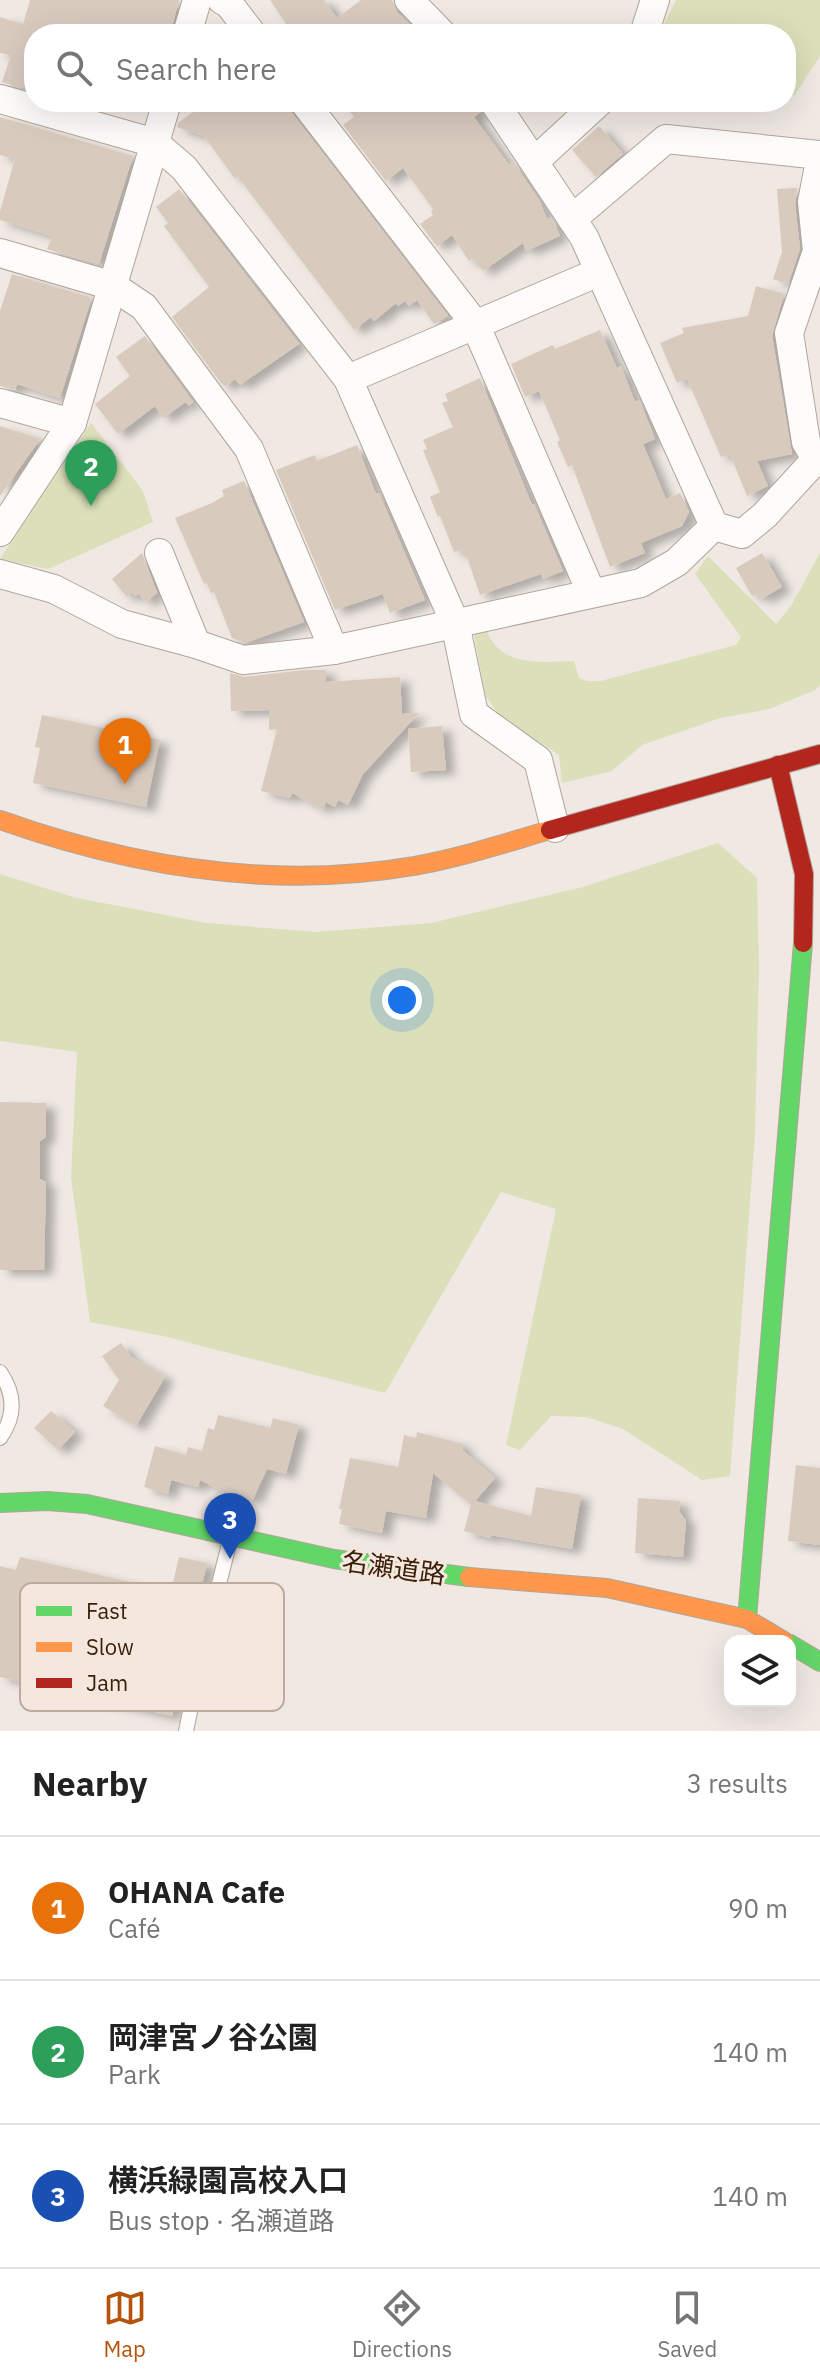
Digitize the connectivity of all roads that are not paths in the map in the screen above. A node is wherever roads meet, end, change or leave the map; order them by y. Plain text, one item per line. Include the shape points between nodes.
1 (197, 0) edge
2 (222, 0) edge
3 (409, 0) edge
4 (652, 1) edge
5 (190, 24) edge
6 (244, 24) edge
7 (432, 24) edge
8 (646, 24) edge
9 (0, 99) edge
10 (24, 106) edge
11 (46, 112) edge
12 (164, 112) edge
13 (312, 112) edge
14 (501, 112) edge
15 (588, 112) edge
16 (155, 143) junction
17 (820, 155) edge
18 (535, 161) junction
19 (820, 161) edge
20 (572, 219) junction
21 (0, 253) edge
22 (599, 272) junction
23 (113, 286) junction
24 (475, 324) junction
25 (348, 379) junction
26 (0, 403) edge
27 (72, 423) junction
28 (818, 457) edge
29 (714, 526) junction
30 (0, 532) edge
31 (159, 553) dead end
32 (0, 574) edge
33 (591, 592) junction
34 (455, 623) junction
35 (196, 644) junction
36 (334, 650) junction
37 (820, 754) edge
38 (778, 765) junction
39 (0, 820) edge
40 (555, 828) junction
41 (0, 1372) edge
42 (0, 1438) edge
43 (0, 1503) edge
44 (231, 1536) junction
45 (219, 1583) edge
46 (747, 1619) junction
47 (774, 1635) edge
48 (796, 1648) edge
49 (820, 1662) edge
50 (190, 1711) edge
51 (186, 1731) edge

1 - 5 street
2 - 6 street
3 - 7 street
4 - 8 street
9 - 10 street
11 - 16 street
12 - 16 street
13 - 24 street
14 - 18 street
15 - 18 street
16 - 23 street
16 - 25 street via 184,168
17 - 20 street via 666,139
18 - 20 street
19 - 28 street via 812,202 817,251 789,333 806,442
20 - 22 street
21 - 23 street
22 - 24 street
22 - 29 street
23 - 27 street
23 - 36 street via 144,307 249,449
24 - 25 street
24 - 33 street
25 - 34 street
26 - 27 street
27 - 30 street
28 - 29 street via 742,534
29 - 33 street via 677,562 641,583
31 - 35 street
32 - 35 street via 54,589 122,624
33 - 34 street
34 - 36 street
34 - 40 street via 474,714 538,760
35 - 36 street via 243,660
37 - 38 street
38 - 40 street
38 - 46 street via 804,874 805,917
39 - 40 street via 135,860 222,872 319,874 394,869
41 - 42 lane via 13,1400 9,1425
43 - 44 street, 名瀬道路 via 87,1504
44 - 45 lane
44 - 46 street, 名瀬道路 via 435,1574 607,1588
46 - 47 street, 名瀬道路
48 - 49 street
50 - 51 lane

